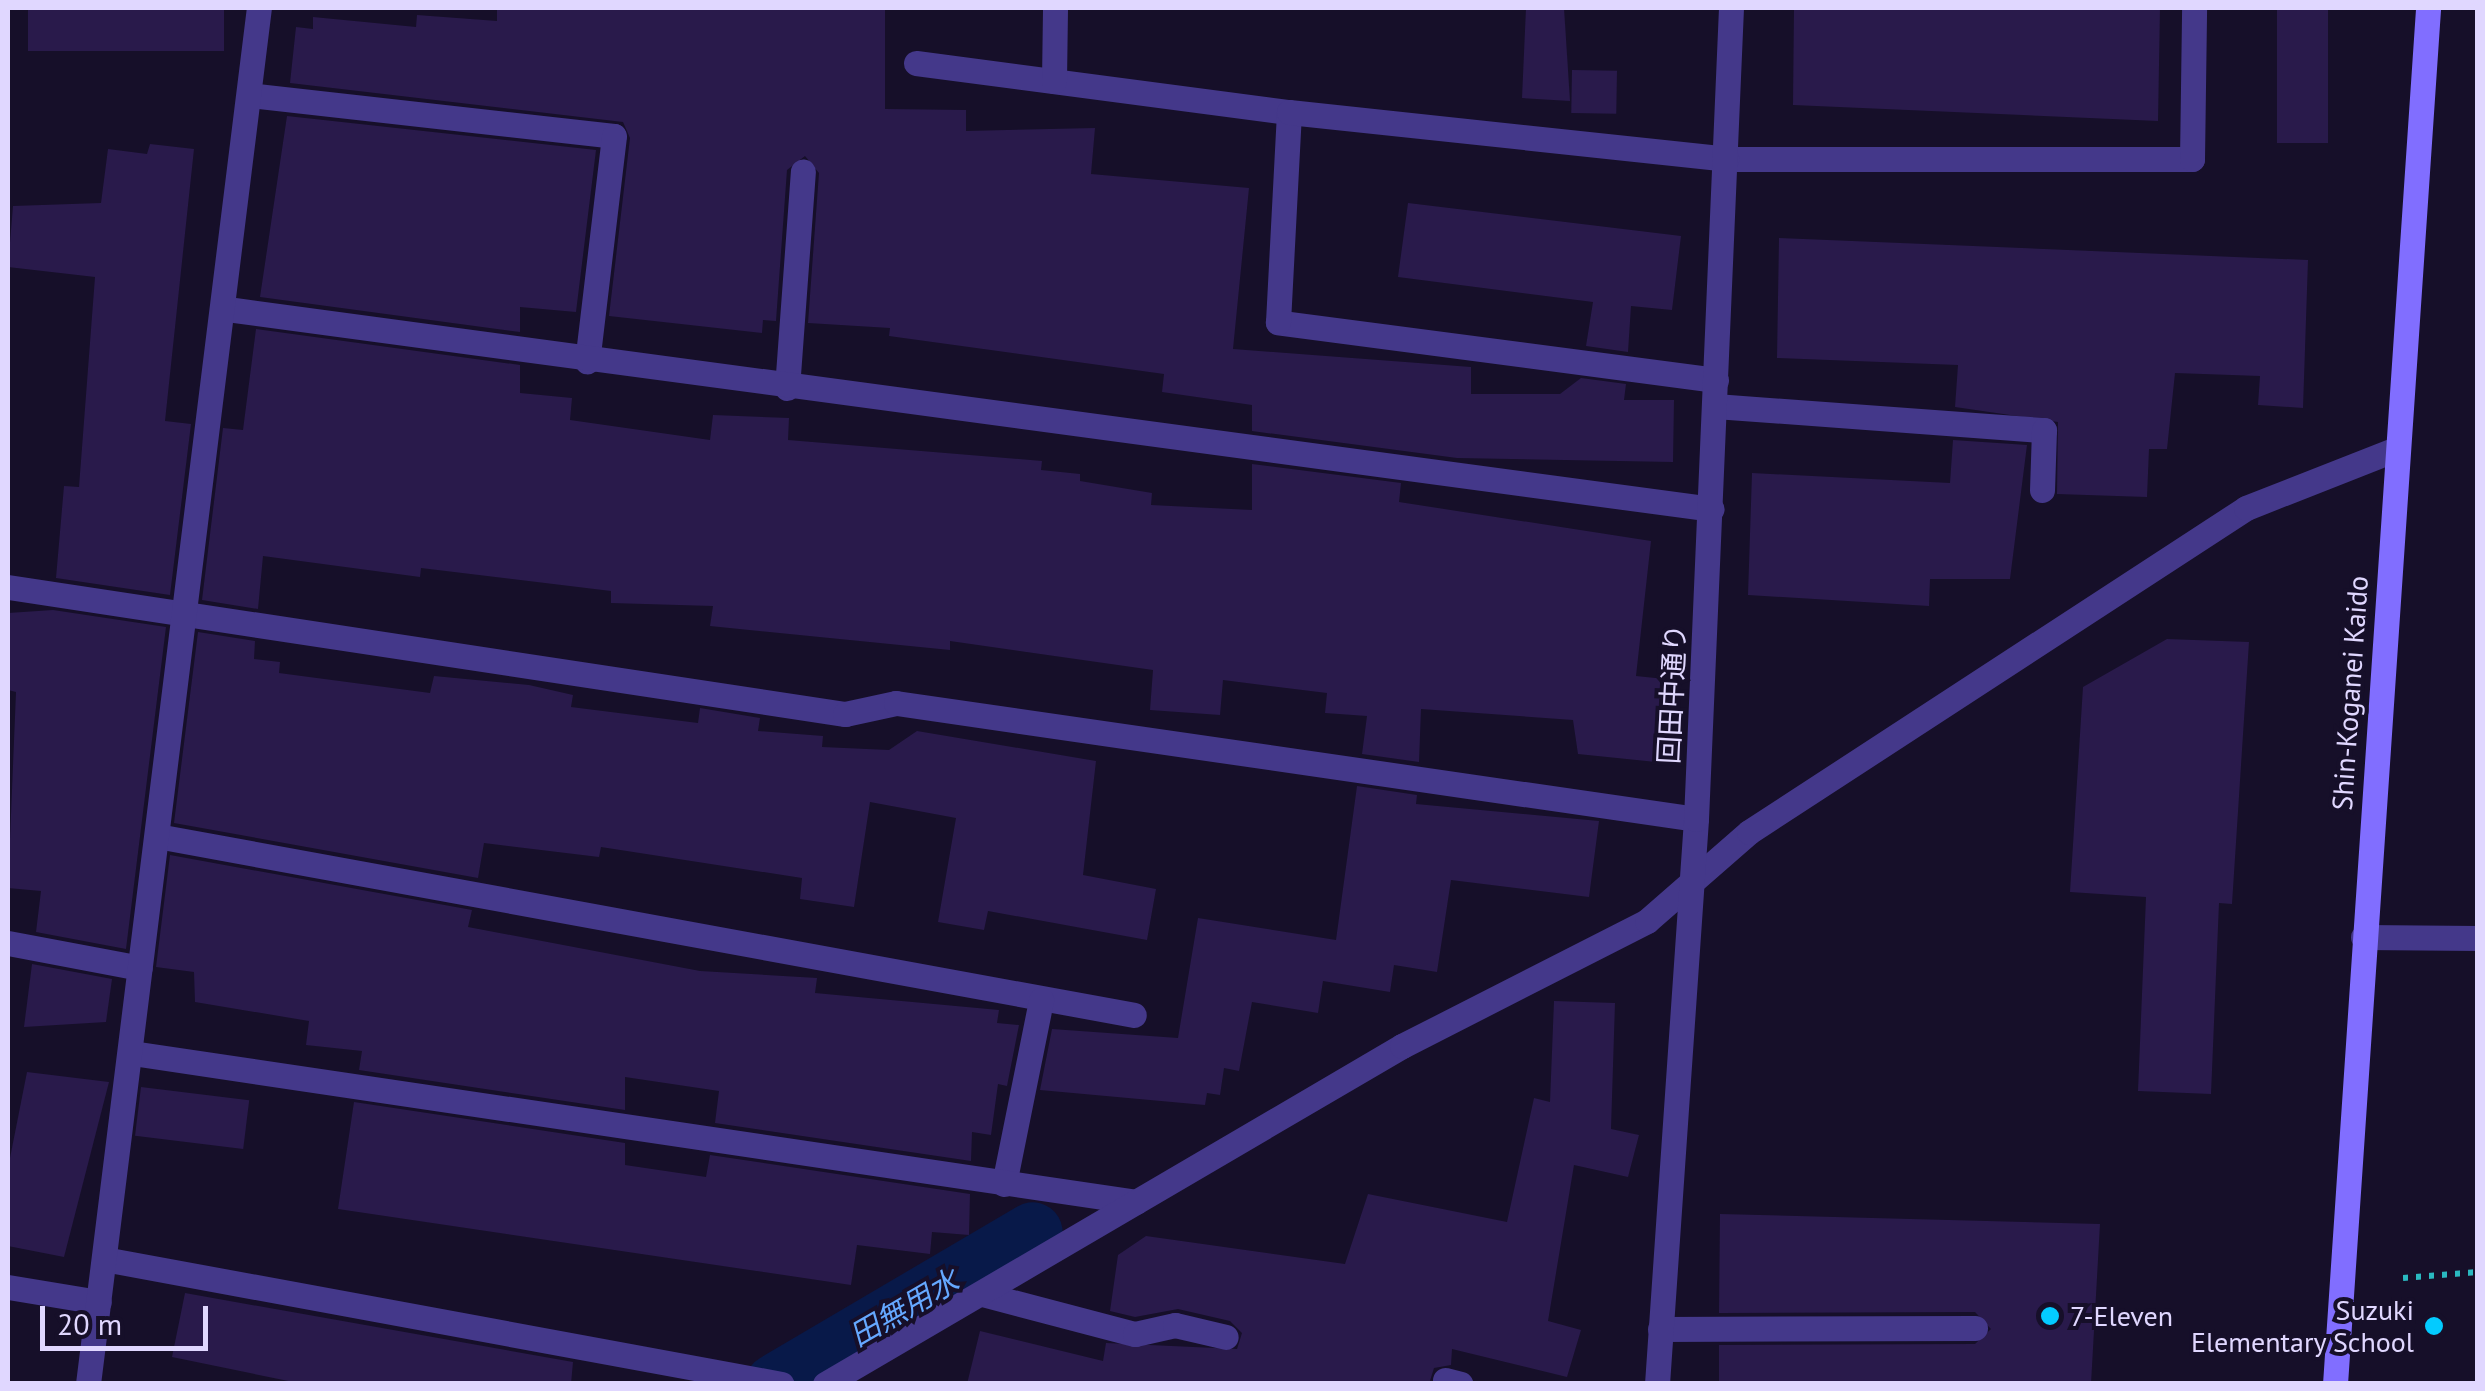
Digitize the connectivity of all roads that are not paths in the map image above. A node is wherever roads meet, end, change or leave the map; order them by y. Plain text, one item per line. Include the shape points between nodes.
1 (259, 8) edge
2 (1055, 8) edge
3 (1731, 8) edge
4 (2194, 8) edge
5 (2428, 8) edge
6 (916, 63) dead end
7 (1054, 81) junction
8 (248, 95) junction
9 (1289, 112) junction
10 (1726, 159) junction
11 (802, 172) dead end
12 (227, 310) junction
13 (587, 361) junction
14 (1716, 380) junction
15 (787, 388) junction
16 (1715, 406) junction
17 (2398, 448) junction
18 (2042, 490) dead end
19 (1712, 509) junction
20 (8, 587) edge
21 (183, 616) junction
22 (1696, 819) junction
23 (157, 836) junction
24 (1686, 890) junction
25 (2363, 936) junction
26 (2478, 938) edge
27 (8, 943) edge
28 (140, 968) junction
29 (1041, 1000) junction
30 (1134, 1015) dead end
31 (132, 1053) junction
32 (1004, 1184) junction
33 (1136, 1202) junction
34 (104, 1260) junction
35 (8, 1287) edge
36 (982, 1294) junction
37 (99, 1302) junction
38 (1975, 1328) dead end
39 (1660, 1329) junction
40 (1226, 1337) dead end
41 (772, 1382) edge
42 (88, 1384) edge
43 (826, 1384) edge
44 (1657, 1384) edge
45 (2335, 1384) edge

1 - 8 street
2 - 7 street
3 - 10 street, 回田中通り
4 - 10 street via 2192,159
5 - 17 main road, Shin-Koganei Kaido
6 - 7 street
7 - 9 street
8 - 12 street
8 - 13 street via 614,136
9 - 10 street
9 - 14 street via 1278,322
10 - 14 street, 回田中通り
11 - 15 street
12 - 13 street
12 - 21 street
13 - 15 street
14 - 16 street, 回田中通り
15 - 19 street
16 - 18 street via 2044,430
16 - 19 street, 回田中通り
17 - 24 street via 2246,508 1748,832
17 - 25 main road, Shin-Koganei Kaido
19 - 22 street, 回田中通り
20 - 21 street
21 - 22 street via 845,714 896,703
21 - 23 street
22 - 24 street, 回田中通り
23 - 28 street
23 - 29 street via 536,898
24 - 33 street via 1646,921 1402,1046
24 - 39 street, 回田中通り
25 - 26 street
25 - 45 main road, Shin-Koganei Kaido
27 - 28 street
28 - 31 street
29 - 30 street
29 - 32 street
31 - 32 street
31 - 34 street
32 - 33 street
33 - 36 street
34 - 37 street
34 - 41 street
35 - 37 street
36 - 40 street via 1135,1334 1175,1325
36 - 43 street
37 - 42 street
38 - 39 street
39 - 44 street, 回田中通り

